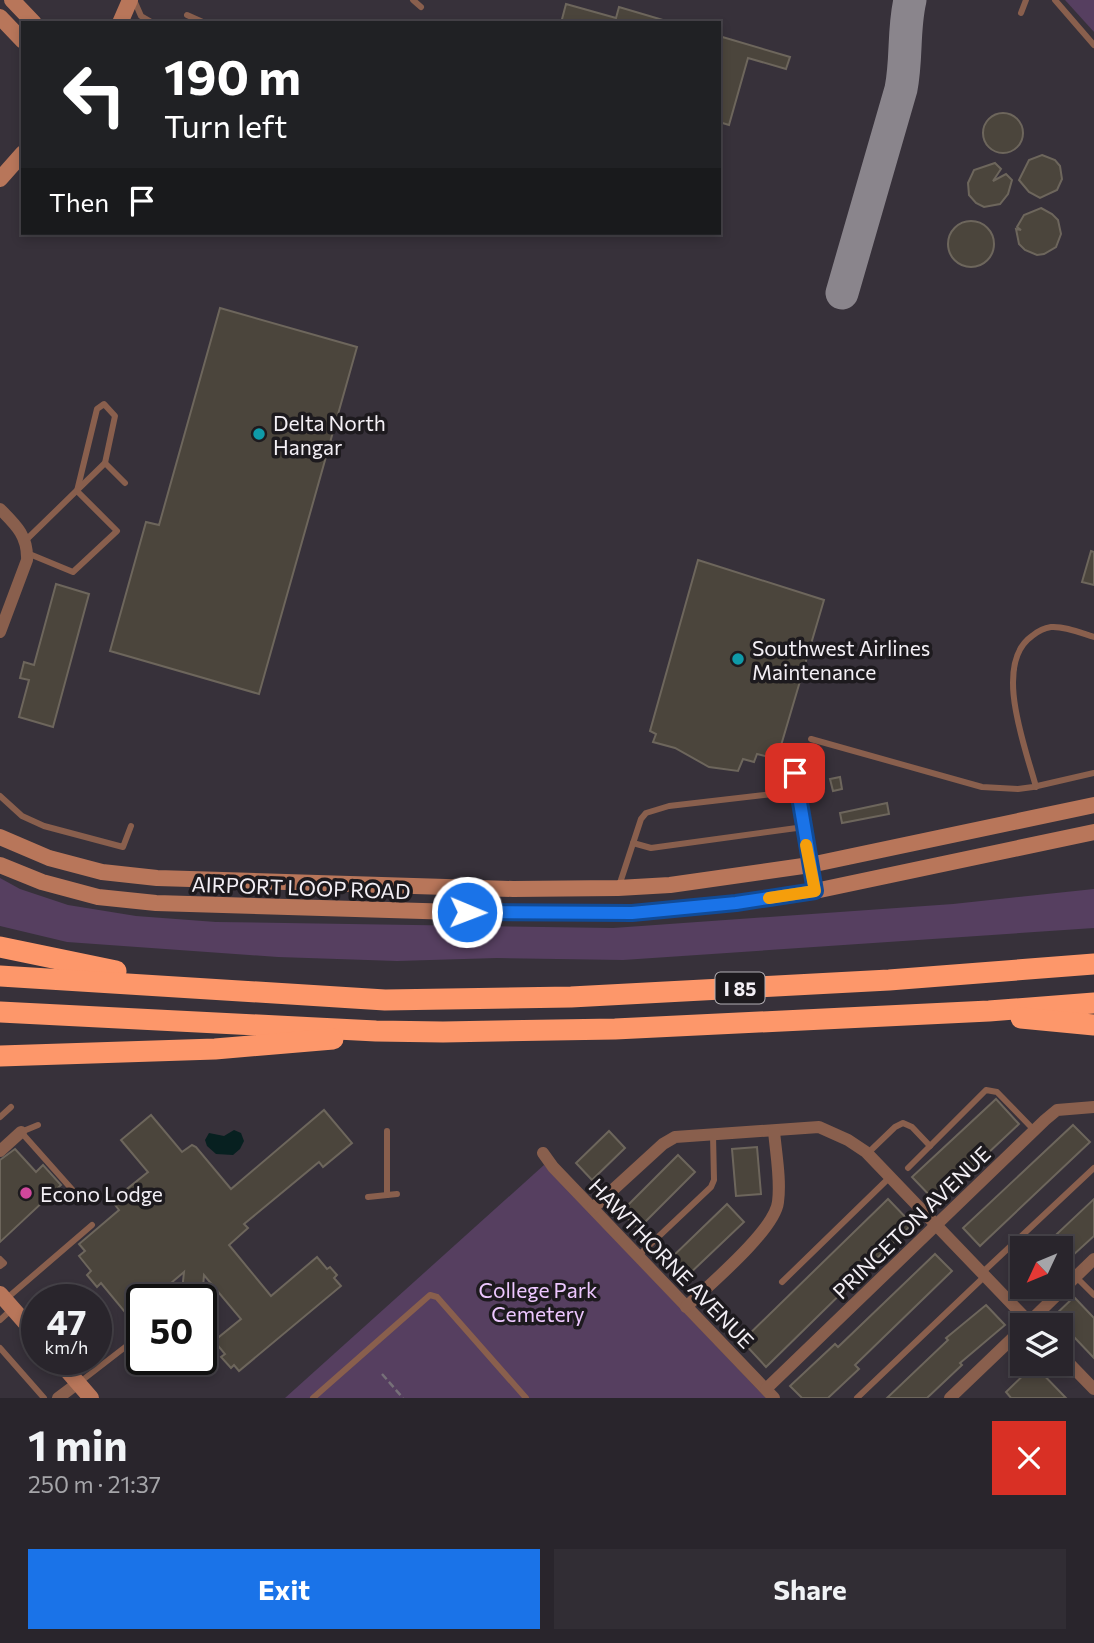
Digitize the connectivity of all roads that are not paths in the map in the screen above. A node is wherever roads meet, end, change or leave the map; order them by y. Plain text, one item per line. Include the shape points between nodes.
1 (12, 0) edge
2 (132, 0) edge
3 (413, 0) edge
4 (1026, 0) edge
5 (1055, 0) edge
6 (421, 7) dead end
7 (1021, 13) dead end
8 (187, 15) dead end
9 (0, 17) edge
10 (32, 21) edge
11 (121, 21) edge
12 (150, 21) edge
13 (200, 21) edge
14 (21, 39) edge
15 (1094, 44) edge
16 (21, 155) edge
17 (0, 179) edge
18 (105, 463) junction
19 (125, 483) dead end
20 (77, 491) junction
21 (0, 509) edge
22 (26, 547) junction
23 (0, 632) edge
24 (1094, 637) edge
25 (811, 739) dead end
26 (795, 773) dead end
27 (1094, 773) edge
28 (1036, 787) junction
29 (798, 792) junction
30 (0, 796) edge
31 (1094, 805) edge
32 (131, 826) dead end
33 (804, 827) junction
34 (1094, 831) edge
35 (0, 837) edge
36 (633, 843) junction
37 (0, 864) edge
38 (810, 865) junction
39 (618, 888) junction
40 (815, 891) junction
41 (0, 947) edge
42 (1094, 964) edge
43 (0, 976) edge
44 (384, 1000) junction
45 (1094, 1003) edge
46 (989, 1011) junction
47 (0, 1012) edge
48 (1094, 1025) edge
49 (376, 1031) junction
50 (0, 1056) edge
51 (11, 1107) dead end
52 (1094, 1107) edge
53 (0, 1117) edge
54 (38, 1125) dead end
55 (387, 1130) dead end
56 (1034, 1130) junction
57 (775, 1131) junction
58 (21, 1132) junction
59 (713, 1135) junction
60 (930, 1146) junction
61 (0, 1151) edge
62 (543, 1153) dead end
63 (868, 1153) junction
64 (908, 1168) dead end
65 (1094, 1168) edge
66 (891, 1177) junction
67 (397, 1194) dead end
68 (77, 1195) dead end
69 (387, 1195) junction
70 (368, 1197) dead end
71 (593, 1208) junction
72 (936, 1223) junction
73 (92, 1225) dead end
74 (638, 1256) junction
75 (1094, 1259) edge
76 (984, 1274) junction
77 (1076, 1277) junction
78 (782, 1282) dead end
79 (1094, 1295) edge
80 (6, 1301) edge
81 (686, 1307) junction
82 (1018, 1313) edge
83 (1040, 1313) edge
84 (21, 1318) edge
85 (0, 1320) edge
86 (1010, 1342) edge
87 (126, 1346) edge
88 (0, 1348) edge
89 (1073, 1367) edge
90 (71, 1375) edge
91 (78, 1383) junction
92 (1094, 1389) edge
93 (770, 1394) edge
94 (44, 1398) edge
95 (58, 1398) edge
96 (91, 1398) edge
97 (313, 1398) edge
98 (526, 1398) edge
99 (857, 1398) edge
100 (950, 1398) edge

1 - 10 main road
2 - 11 main road
2 - 12 lane
3 - 6 lane
4 - 7 lane
5 - 15 lane
8 - 13 lane
9 - 14 main road
16 - 17 main road
18 - 19 lane
18 - 20 lane
18 - 20 lane via 115,416 104,404 97,409
20 - 22 lane
20 - 22 lane via 117,531 73,572
21 - 22 street via 21,531
22 - 23 street via 27,561
24 - 28 lane via 1061,627 1044,628 1028,638 1016,661 1013,694
25 - 28 lane via 982,787
26 - 29 lane
27 - 28 lane
29 - 33 lane
29 - 36 lane via 655,809 641,820
30 - 32 lane via 22,816 44,826 123,847
31 - 38 main road, AIRPORT LOOP ROAD
33 - 36 lane via 651,848
33 - 38 lane
34 - 40 main road, AIRPORT LOOP ROAD
35 - 39 main road, AIRPORT LOOP ROAD via 49,858 102,872 157,878
36 - 39 lane
37 - 40 main road, AIRPORT LOOP ROAD via 42,882 98,897 156,903 632,913
38 - 39 main road, AIRPORT LOOP ROAD
38 - 40 lane
41 - 44 highway via 102,970 169,979 344,985
42 - 44 highway, I 85 via 889,981 599,996
43 - 44 highway, I 85
45 - 46 highway, I 85
46 - 48 highway
46 - 49 highway, I 85 via 615,1029
47 - 49 highway, I 85
49 - 50 highway via 272,1046
51 - 53 lane
52 - 56 street, PRINCETON AVENUE via 1057,1110
54 - 58 lane
55 - 69 lane
56 - 60 lane via 997,1092 986,1090
56 - 72 street, PRINCETON AVENUE
57 - 59 street
57 - 63 street via 819,1126
57 - 81 street via 778,1203 774,1214
58 - 61 street
58 - 68 lane
59 - 71 street via 675,1137 663,1143
59 - 74 lane via 711,1186
60 - 63 lane via 903,1123
60 - 64 lane
62 - 71 street, HAWTHORNE AVENUE
63 - 66 street
65 - 76 lane
66 - 72 street
66 - 78 lane
67 - 69 lane
69 - 70 lane
71 - 74 street, HAWTHORNE AVENUE
72 - 76 street
72 - 93 street, PRINCETON AVENUE
73 - 80 lane
74 - 81 street, HAWTHORNE AVENUE
75 - 77 street
76 - 82 street
76 - 99 lane
77 - 79 lane
77 - 83 street
80 - 84 main road
80 - 85 lane
81 - 93 street, HAWTHORNE AVENUE
86 - 100 street
87 - 91 lane
88 - 94 lane
89 - 92 street
90 - 91 main road
91 - 95 street
91 - 96 main road
97 - 98 lane via 430,1295 437,1297

